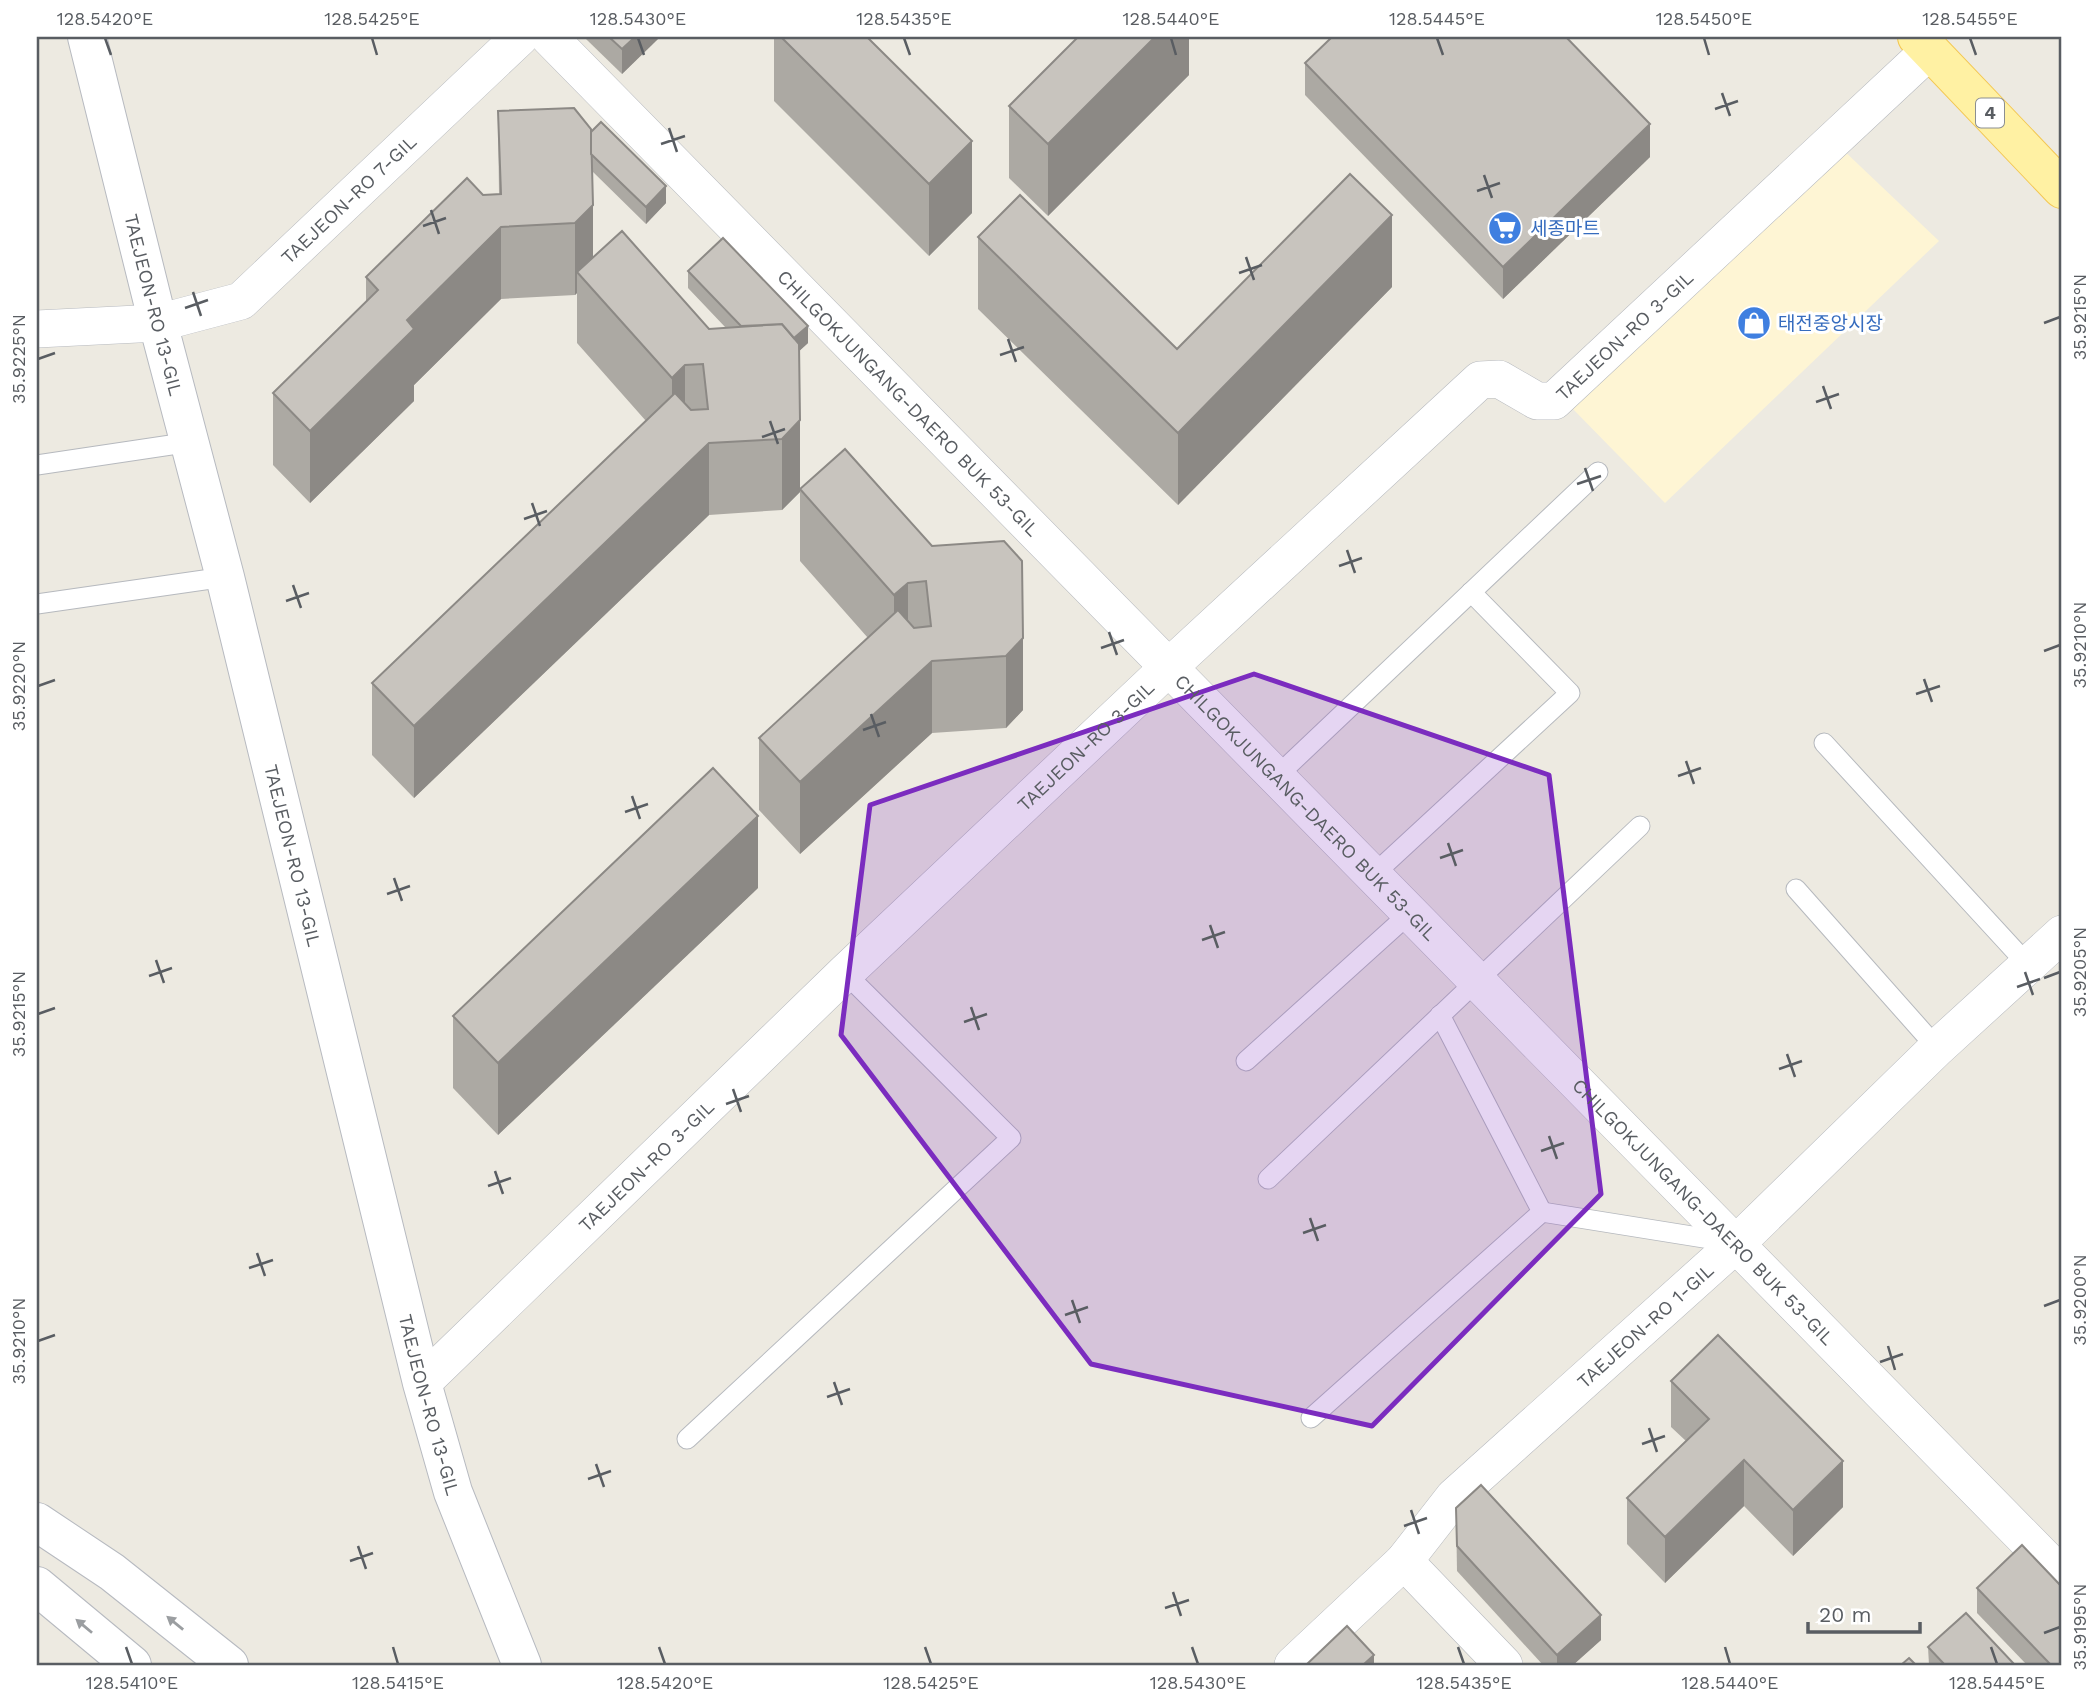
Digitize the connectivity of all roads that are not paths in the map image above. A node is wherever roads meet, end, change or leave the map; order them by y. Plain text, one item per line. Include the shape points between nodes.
1 (87, 37) edge
2 (520, 37) edge
3 (549, 37) edge
4 (1924, 44) edge
5 (2062, 189) edge
6 (158, 323) junction
7 (37, 329) edge
8 (191, 442) junction
9 (37, 465) edge
10 (1598, 472) dead end
11 (225, 577) junction
12 (1471, 592) junction
13 (37, 604) edge
14 (1169, 667) junction
15 (1824, 743) dead end
16 (1276, 777) junction
17 (1640, 826) dead end
18 (1373, 875) junction
19 (1796, 889) dead end
20 (1410, 913) junction
21 (2062, 934) edge
22 (2028, 965) junction
23 (845, 973) junction
24 (1477, 981) junction
25 (1440, 1015) junction
26 (1937, 1048) junction
27 (1246, 1061) dead end
28 (1268, 1178) dead end
29 (1542, 1212) junction
30 (1737, 1243) junction
31 (422, 1383) junction
32 (1311, 1418) dead end
33 (687, 1438) dead end
34 (37, 1522) edge
35 (1404, 1561) junction
36 (2062, 1576) edge
37 (37, 1586) edge
38 (132, 1665) edge
39 (229, 1665) edge
40 (522, 1665) edge
41 (1293, 1665) edge
42 (1504, 1665) edge

1 - 6 main road, TAEJEON-RO 13-GIL
2 - 6 street, TAEJEON-RO 7-GIL via 242,301
3 - 14 street, CHILGOKJUNGANG-DAERO BUK 53-GIL
4 - 5 main road, 4
4 - 14 street, TAEJEON-RO 3-GIL via 1554,401 1537,401 1499,379 1480,380
6 - 7 street, TAEJEON-RO 7-GIL
6 - 8 main road, TAEJEON-RO 13-GIL
8 - 9 lane
8 - 11 main road, TAEJEON-RO 13-GIL
10 - 12 lane
11 - 13 lane
11 - 31 main road, TAEJEON-RO 13-GIL
12 - 16 lane
12 - 18 lane via 1570,693
14 - 16 street, CHILGOKJUNGANG-DAERO BUK 53-GIL
14 - 23 street, TAEJEON-RO 3-GIL
15 - 22 lane
16 - 18 street, CHILGOKJUNGANG-DAERO BUK 53-GIL
17 - 24 lane
18 - 20 street, CHILGOKJUNGANG-DAERO BUK 53-GIL
19 - 26 lane
20 - 24 street, CHILGOKJUNGANG-DAERO BUK 53-GIL
20 - 27 lane
21 - 22 street, TAEJEON-RO 1-GIL
22 - 26 street, TAEJEON-RO 1-GIL
23 - 31 street, TAEJEON-RO 3-GIL
23 - 33 lane via 1011,1138
24 - 25 lane
24 - 30 street, CHILGOKJUNGANG-DAERO BUK 53-GIL
25 - 28 lane
25 - 29 lane
26 - 30 street, TAEJEON-RO 1-GIL
29 - 30 lane
29 - 32 lane
30 - 35 street, TAEJEON-RO 1-GIL via 1454,1497
30 - 36 street, CHILGOKJUNGANG-DAERO BUK 53-GIL
31 - 40 main road, TAEJEON-RO 13-GIL via 453,1492
39 -> 34 main road via 112,1572
35 - 41 street, TAEJEON-RO 1-GIL
35 - 42 street
38 -> 37 main road

